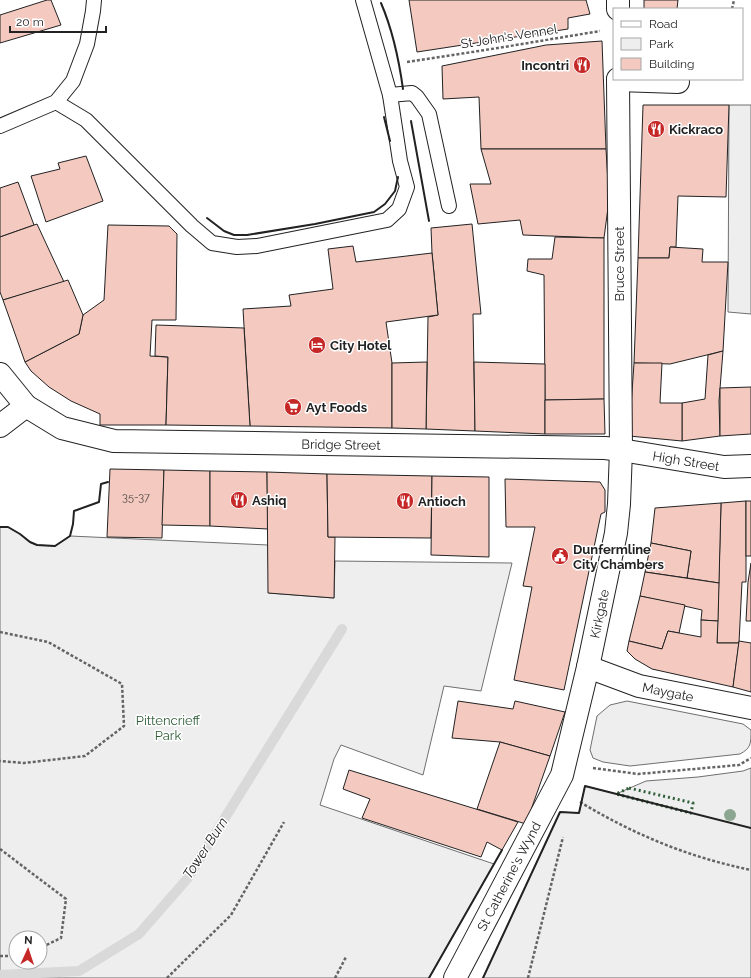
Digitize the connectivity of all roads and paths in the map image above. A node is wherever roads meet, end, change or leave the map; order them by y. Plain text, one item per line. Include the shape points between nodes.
1 (94, 0) edge
2 (363, 0) edge
3 (606, 30) dead end
4 (407, 62) dead end
5 (618, 80) edge
6 (678, 82) dead end
7 (390, 95) junction
8 (56, 102) junction
9 (0, 126) edge
10 (449, 206) dead end
11 (0, 374) edge
12 (26, 406) junction
13 (0, 426) edge
14 (621, 450) junction
15 (751, 466) edge
16 (0, 632) edge
17 (588, 667) junction
18 (751, 708) edge
19 (751, 758) edge
20 (0, 761) edge
21 (564, 770) junction
22 (577, 800) dead end
23 (284, 822) dead end
24 (563, 836) dead end
25 (0, 849) edge
26 (751, 870) edge
27 (48, 944) edge
28 (346, 957) dead end
29 (167, 978) edge
30 (335, 978) edge
31 (455, 978) edge
32 (528, 978) edge

1 - 8 lane via 87,44 73,81
2 - 7 lane
3 - 4 path, St John's Vennel
5 - 6 street
5 - 14 street, Bruce Street
7 - 8 lane via 400,161 407,188 399,208 387,220 257,246 237,247 212,243 86,120
7 - 10 lane via 412,93 430,114
8 - 9 lane
11 - 12 street, Bridge Street
12 - 13 street
12 - 14 street, Bridge Street via 62,428 114,441
14 - 15 street, High Street via 724,467
14 - 17 street, Kirkgate via 616,533
16 - 20 path via 48,642 122,684 124,726 85,756 24,763
17 - 18 street, Maygate via 639,686
17 - 21 street, Kirkgate
19 - 21 path via 739,765 638,774
21 - 31 street, St Catherine's Wynd
22 - 26 path via 646,837 719,863
23 - 29 path via 230,915
24 - 32 path
25 - 27 path via 66,899 61,938
28 - 30 path

